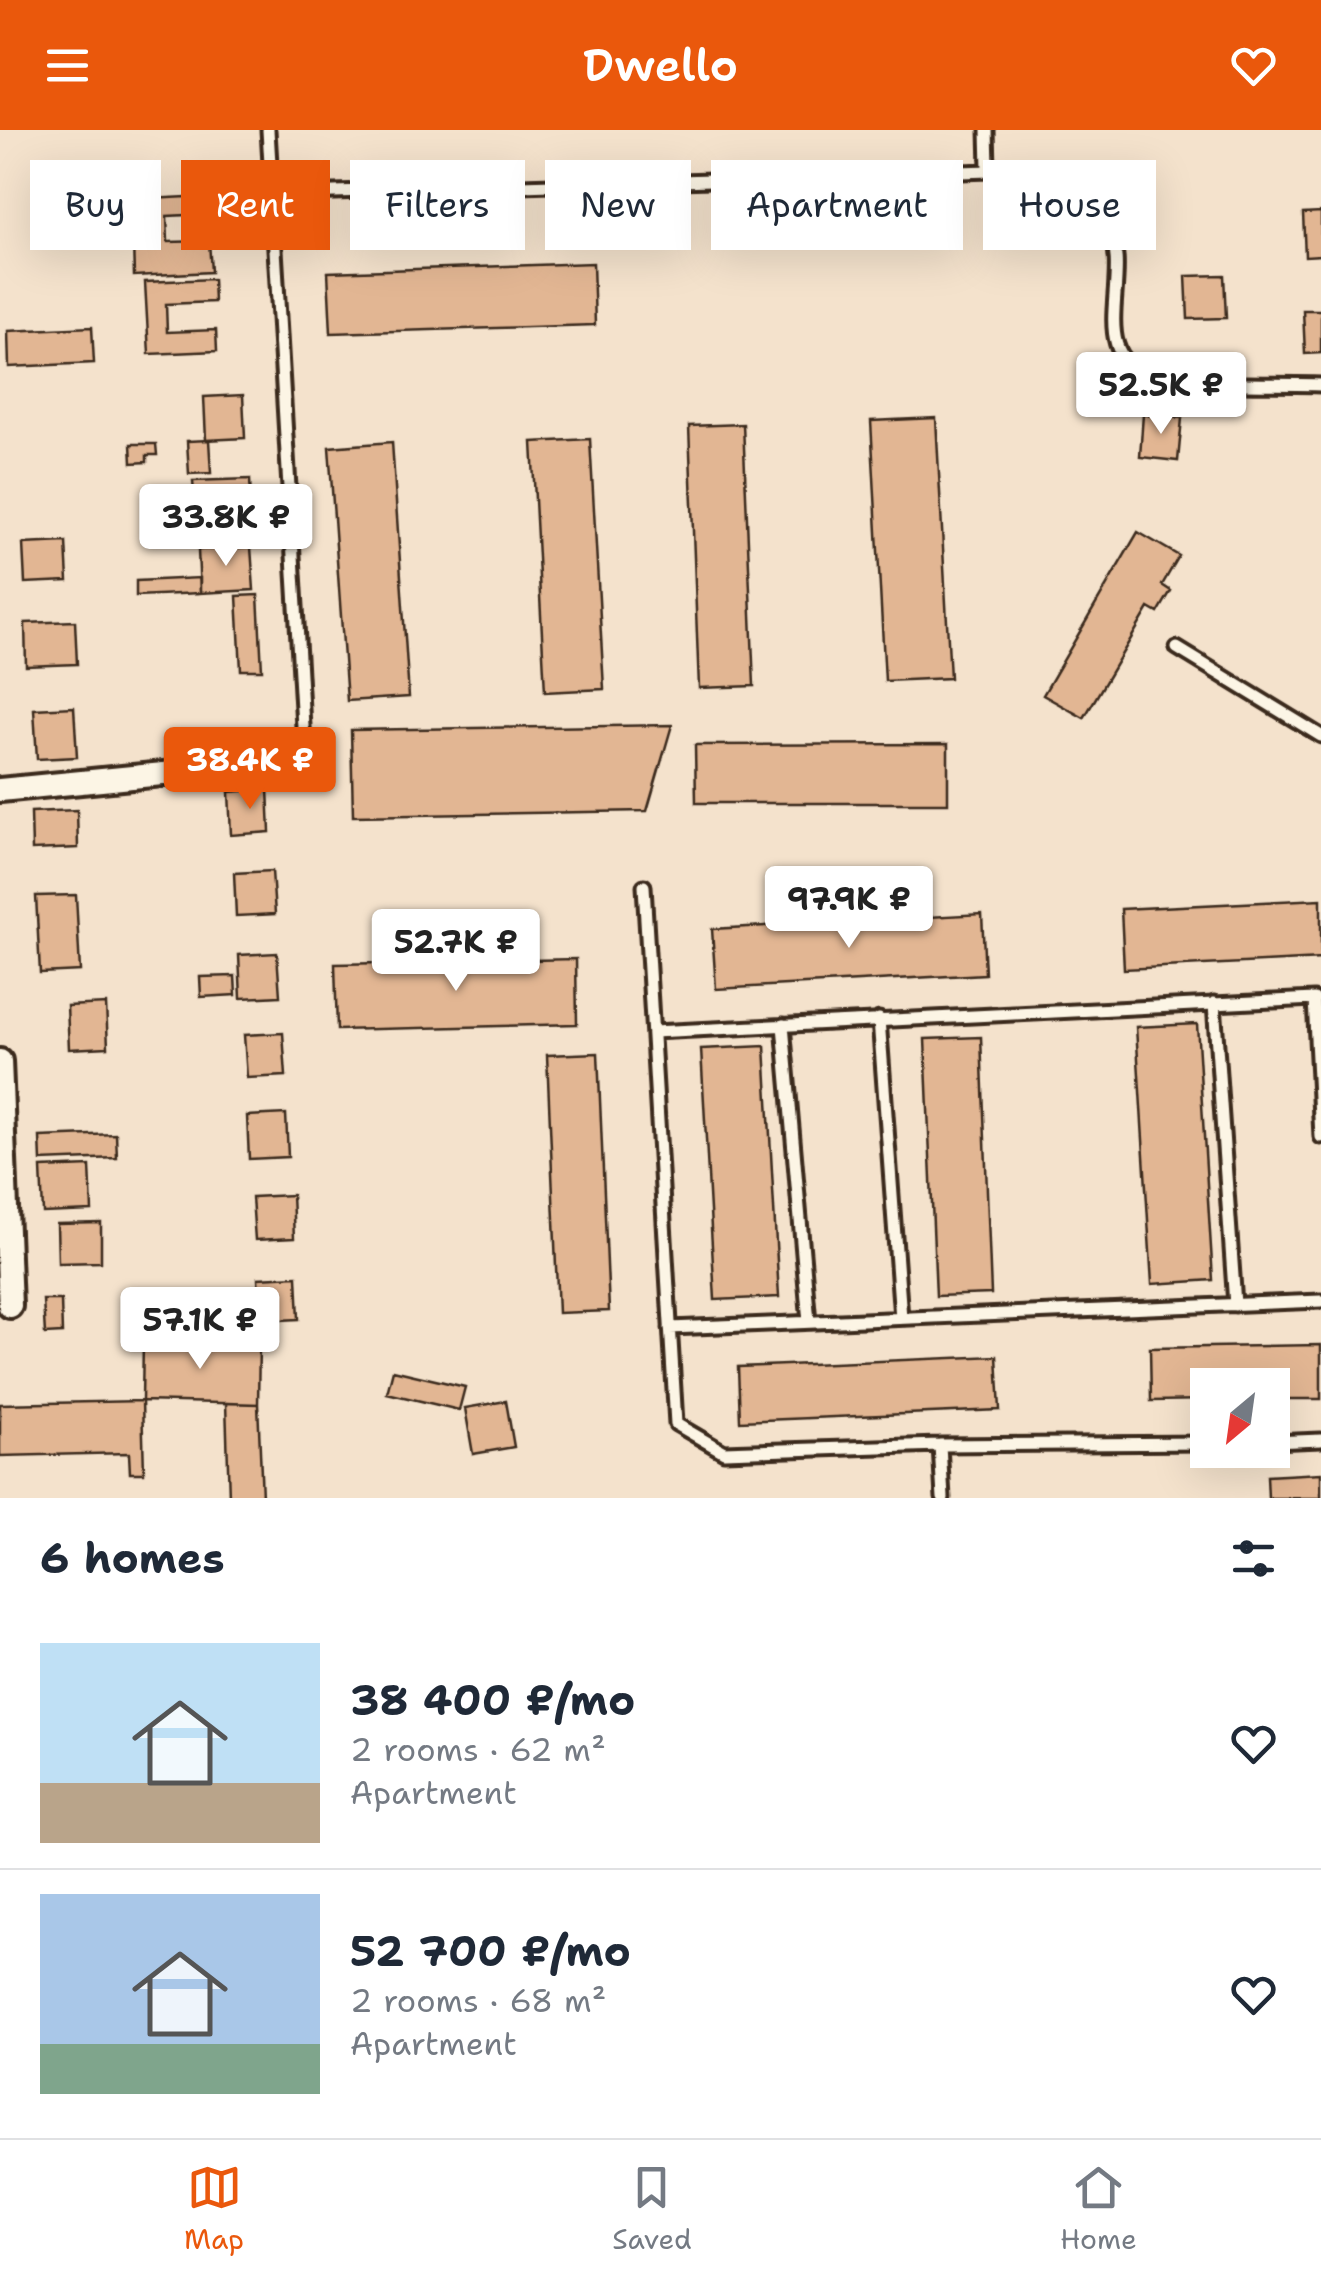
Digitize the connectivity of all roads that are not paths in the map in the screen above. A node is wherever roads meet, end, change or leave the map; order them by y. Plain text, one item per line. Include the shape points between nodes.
1 (268, 130) edge
2 (987, 130) edge
3 (270, 160) edge
4 (988, 160) edge
5 (983, 168) edge
6 (330, 192) edge
7 (275, 250) edge
8 (1114, 250) edge
9 (1321, 385) edge
10 (1177, 648) dead end
11 (1321, 736) edge
12 (305, 760) joint
13 (0, 790) edge
14 (644, 886) dead end
15 (1214, 1004) junction
16 (879, 1020) junction
17 (782, 1024) junction
18 (653, 1032) junction
19 (0, 1062) edge
20 (1321, 1137) edge
21 (1321, 1301) edge
22 (1234, 1304) junction
23 (10, 1306) dead end
24 (901, 1318) junction
25 (809, 1322) junction
26 (670, 1328) junction
27 (1321, 1440) edge
28 (1290, 1441) edge
29 (1190, 1443) edge
30 (940, 1444) junction
31 (943, 1498) edge

1 - 3 lane
2 - 4 lane
5 - 6 lane
7 - 12 lane
8 - 9 lane via 1113,336 1122,359 1152,376
10 - 11 lane
12 - 13 street
14 - 18 lane
15 - 16 lane
15 - 20 lane via 1314,1000
15 - 22 lane
16 - 17 lane
16 - 24 lane
17 - 18 lane
17 - 25 lane
18 - 26 lane
19 - 23 street
21 - 22 lane
22 - 24 lane
24 - 25 lane
25 - 26 lane
26 - 30 lane via 676,1424 724,1452
27 - 28 lane
29 - 30 lane
30 - 31 lane

